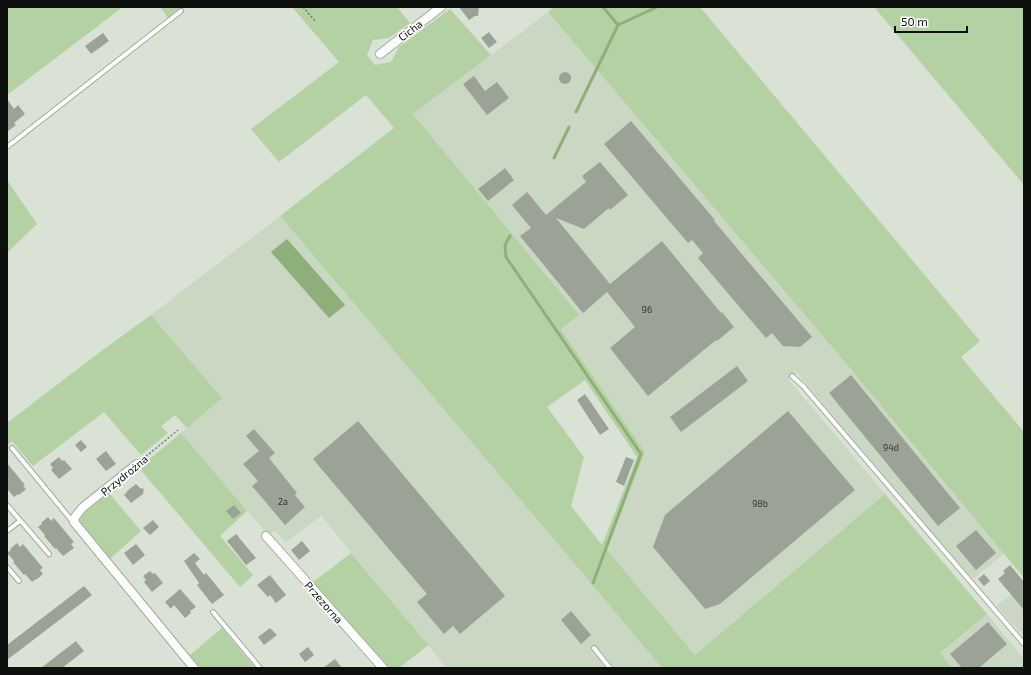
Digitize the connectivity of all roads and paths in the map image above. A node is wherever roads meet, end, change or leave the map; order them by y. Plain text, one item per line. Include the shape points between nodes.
1 (303, 7) edge
2 (441, 7) edge
3 (181, 11) dead end
4 (316, 22) dead end
5 (380, 54) dead end
6 (7, 147) edge
7 (792, 376) dead end
8 (178, 430) dead end
9 (12, 448) dead end
10 (137, 464) joint
11 (7, 505) edge
12 (20, 521) junction
13 (74, 522) junction
14 (7, 532) edge
15 (266, 536) dead end
16 (49, 554) dead end
17 (7, 567) edge
18 (20, 581) dead end
19 (213, 612) dead end
20 (1024, 644) edge
21 (594, 648) dead end
22 (194, 668) edge
23 (260, 668) edge
24 (383, 668) edge
25 (610, 668) edge

1 - 4 path
2 - 5 street, Cicha
3 - 6 lane
7 - 20 lane
8 - 10 path, Przydrożna
9 - 13 lane
10 - 13 street, Przydrożna via 82,508
11 - 12 lane
12 - 14 lane
12 - 16 lane
13 - 22 street
15 - 24 street, Przezorna
17 - 18 lane
19 - 23 lane
21 - 25 lane

